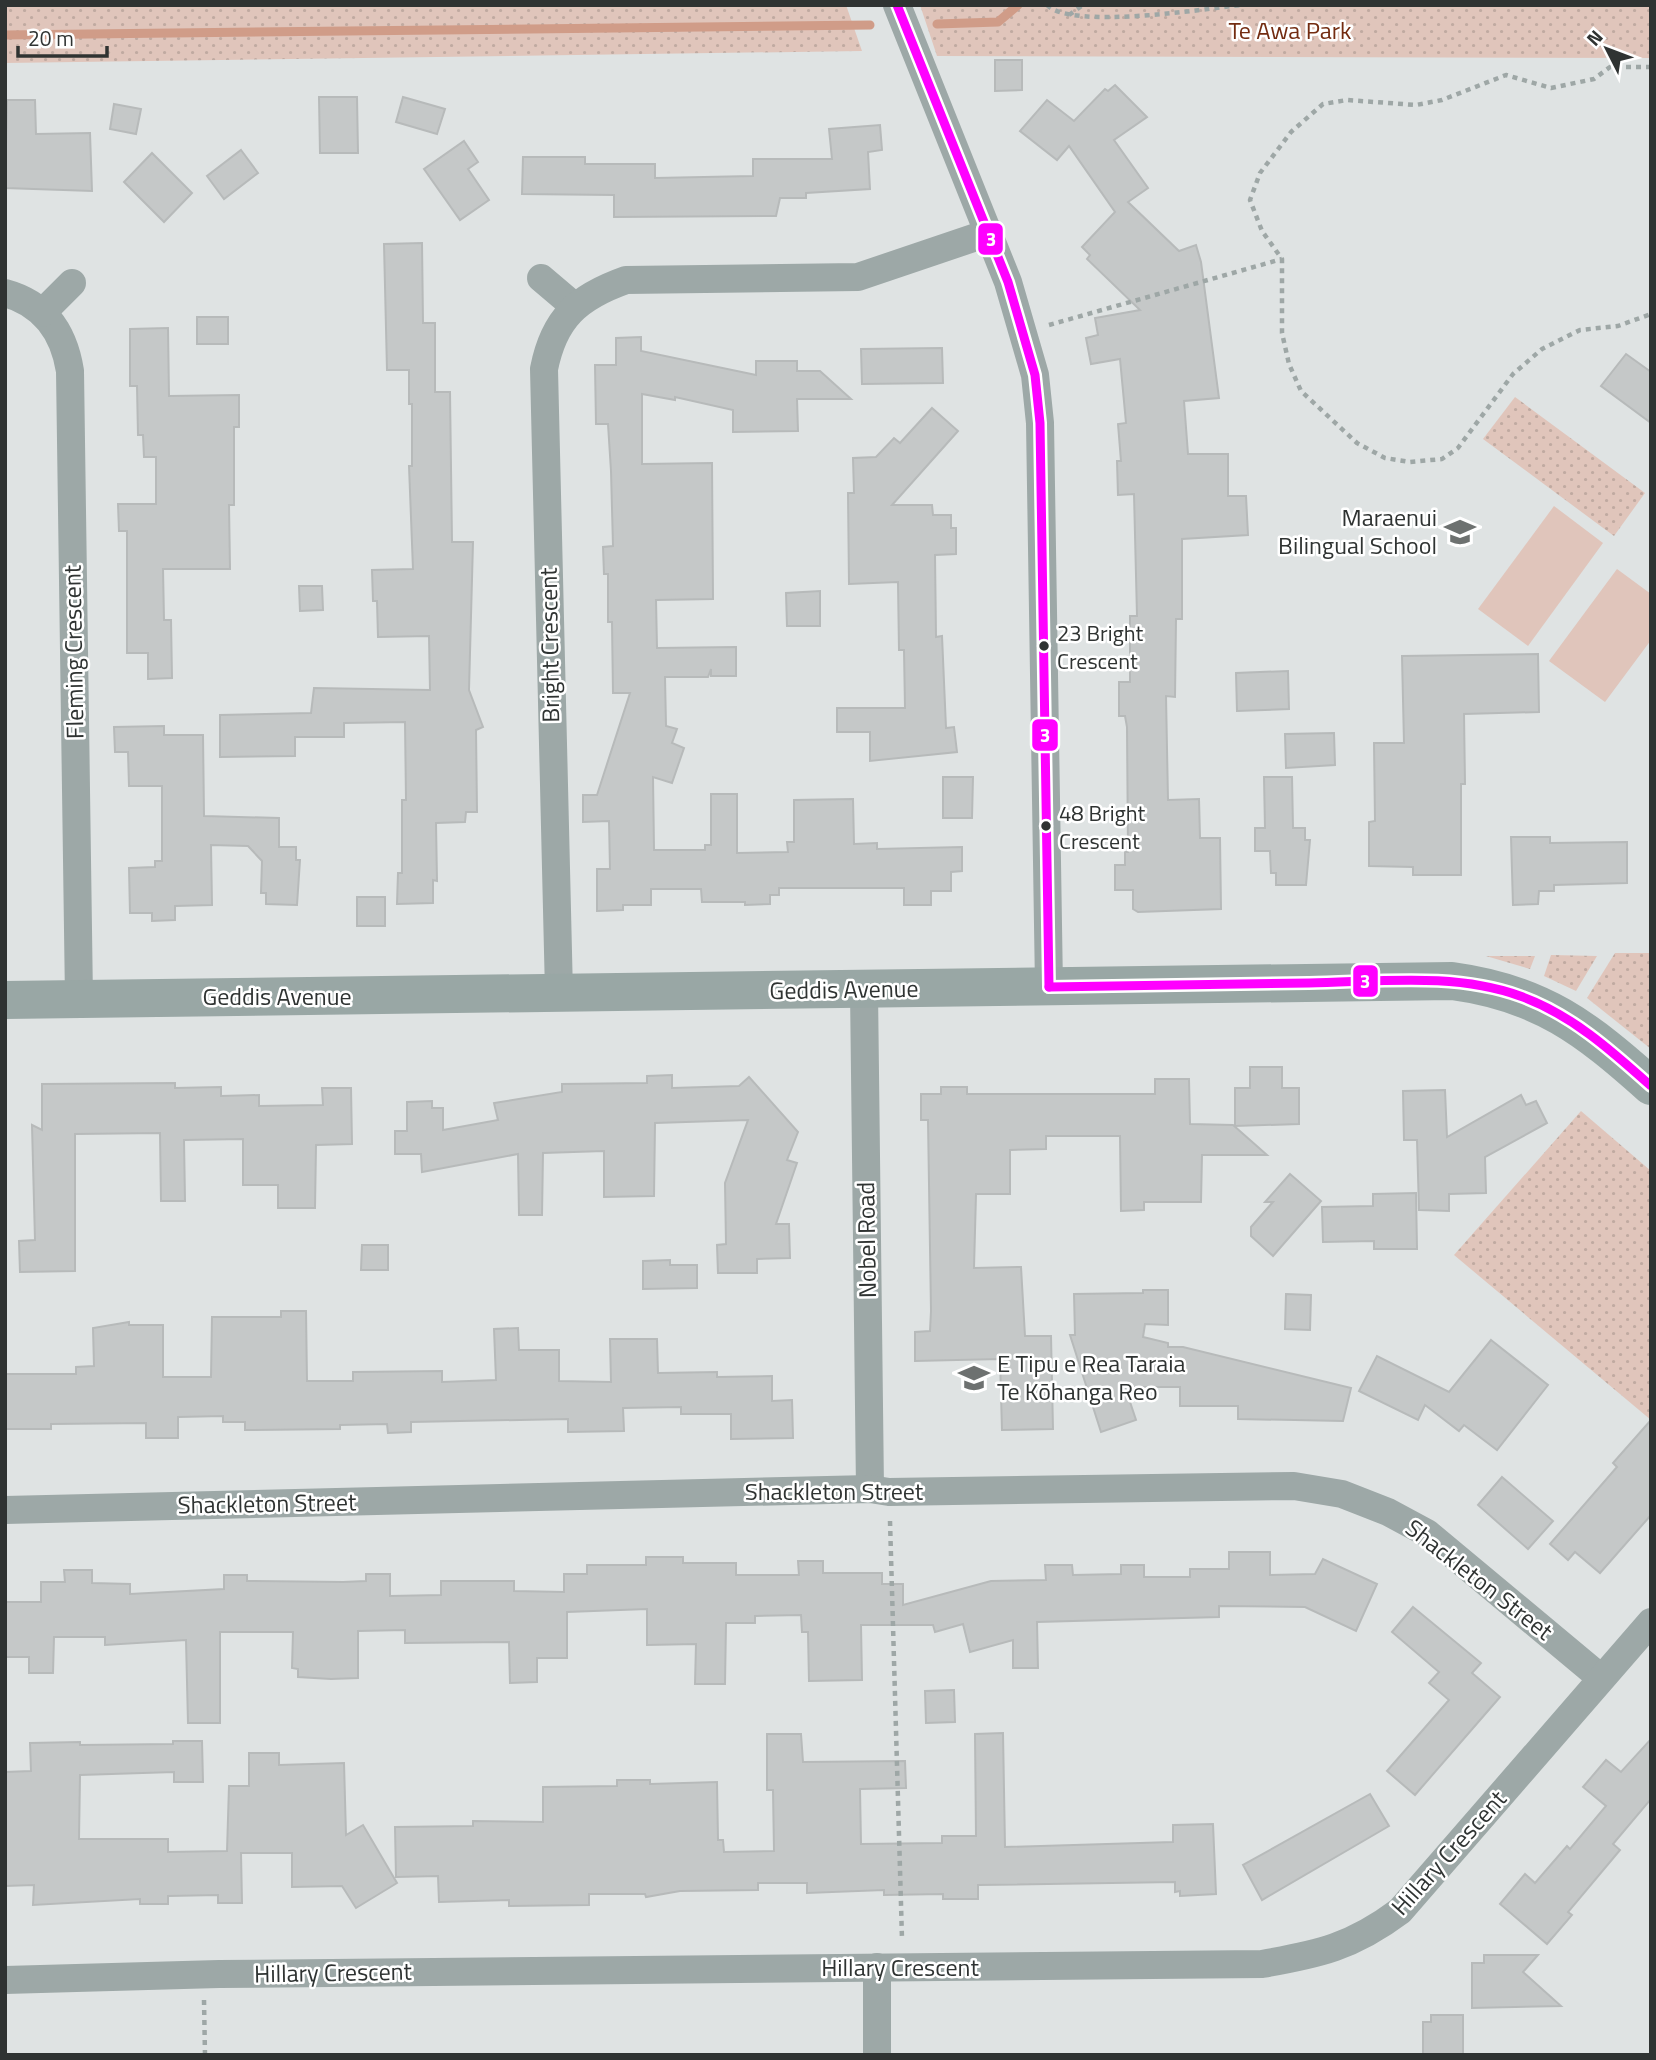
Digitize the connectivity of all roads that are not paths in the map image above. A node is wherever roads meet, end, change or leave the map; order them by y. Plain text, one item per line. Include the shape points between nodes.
1 (897, 5) edge
2 (988, 233) junction
3 (541, 278) dead end
4 (72, 283) dead end
5 (5, 293) edge
6 (575, 306) junction
7 (43, 313) junction
8 (1049, 987) junction
9 (864, 990) junction
10 (559, 993) junction
11 (79, 999) junction
12 (5, 1000) edge
13 (1651, 1086) edge
14 (879, 1491) junction
15 (5, 1510) edge
16 (1651, 1622) edge
17 (1601, 1678) junction
18 (890, 1968) junction
19 (5, 1980) edge
20 (877, 2055) edge

1 - 2 street
2 - 6 street, Bright Crescent via 858,276 626,279 597,290
2 - 8 street via 1025,332 1040,423
3 - 6 street
4 - 7 street
5 - 7 street, Fleming Crescent
6 - 10 street, Bright Crescent via 549,344 544,369
7 - 11 street, Fleming Crescent via 66,348 70,371
8 - 9 street, Geddis Avenue
8 - 13 street, Geddis Avenue via 1452,981 1485,986 1562,1014
9 - 10 street, Geddis Avenue
9 - 14 street, Nobel Road
10 - 11 street, Geddis Avenue
11 - 12 street, Geddis Avenue
14 - 15 street, Shackleton Street
14 - 17 street, Shackleton Street via 1241,1485 1294,1486 1342,1494 1427,1534
16 - 17 street, Hillary Crescent
17 - 18 street, Hillary Crescent via 1419,1893 1382,1925 1332,1950 1262,1964
18 - 19 street, Hillary Crescent
18 - 20 street

